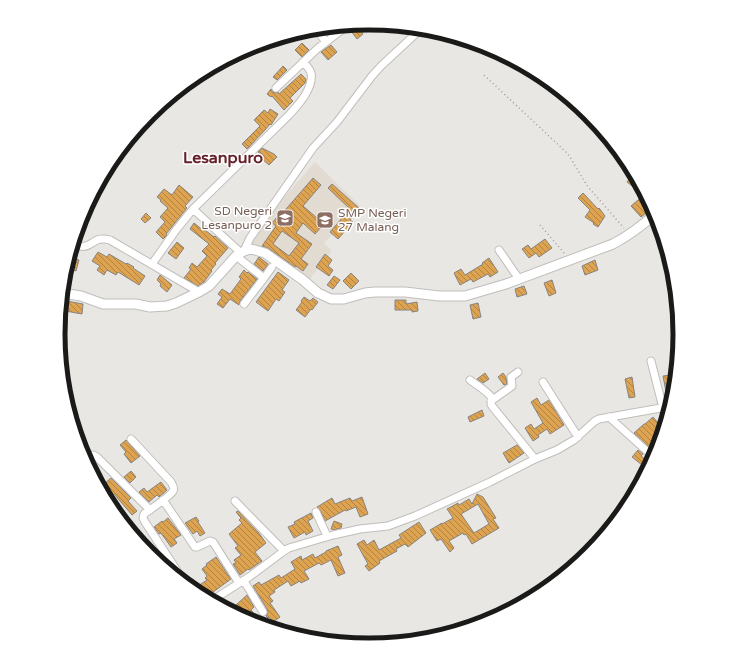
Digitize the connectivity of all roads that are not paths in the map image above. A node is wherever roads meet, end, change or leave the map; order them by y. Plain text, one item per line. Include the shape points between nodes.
1 (338, 32) edge
2 (320, 34) edge
3 (413, 34) edge
4 (326, 42) junction
5 (303, 62) junction
6 (276, 88) dead end
7 (193, 209) junction
8 (651, 218) edge
9 (78, 246) edge
10 (499, 250) dead end
11 (240, 253) junction
12 (152, 264) junction
13 (272, 267) dead end
14 (264, 278) junction
15 (519, 279) junction
16 (199, 292) junction
17 (68, 294) edge
18 (244, 304) dead end
19 (651, 360) dead end
20 (518, 372) dead end
21 (470, 380) dead end
22 (543, 382) dead end
23 (492, 401) junction
24 (663, 408) junction
25 (664, 411) edge
26 (609, 417) junction
27 (578, 437) junction
28 (131, 439) dead end
29 (650, 453) edge
30 (90, 456) edge
31 (535, 459) junction
32 (163, 500) junction
33 (235, 501) dead end
34 (150, 510) junction
35 (316, 512) dead end
36 (327, 536) junction
37 (284, 551) junction
38 (176, 569) edge
39 (241, 582) junction
40 (216, 598) edge
41 (263, 612) dead end

1 - 4 street
2 - 4 street
3 - 11 street via 372,76 337,122 313,148
4 - 5 street
5 - 6 street
5 - 7 street via 311,73 302,100 289,116
7 - 11 street
7 - 12 street
8 - 15 street via 613,244
9 - 12 street via 84,247 97,240 110,240
10 - 15 street
11 - 14 street
11 - 15 street via 255,250 265,253 318,293 331,299 344,299 374,292 465,296
11 - 16 street via 209,286
12 - 16 street
13 - 14 street
14 - 18 street
16 - 17 street via 176,303 160,307 103,304
19 - 24 street
20 - 23 street via 511,377 512,386
21 - 23 street via 487,393
22 - 27 street
23 - 31 street via 492,406
24 - 25 street
24 - 26 street
26 - 27 street via 595,421
26 - 29 street
27 - 31 street via 557,450
28 - 32 street via 174,487 174,491
30 - 34 street via 97,457
31 - 36 street via 476,489 388,526
32 - 34 street
32 - 39 street via 194,547 213,542
33 - 37 street
34 - 38 street via 143,518
35 - 36 street
36 - 37 street
37 - 39 street
39 - 40 street
39 - 41 street

